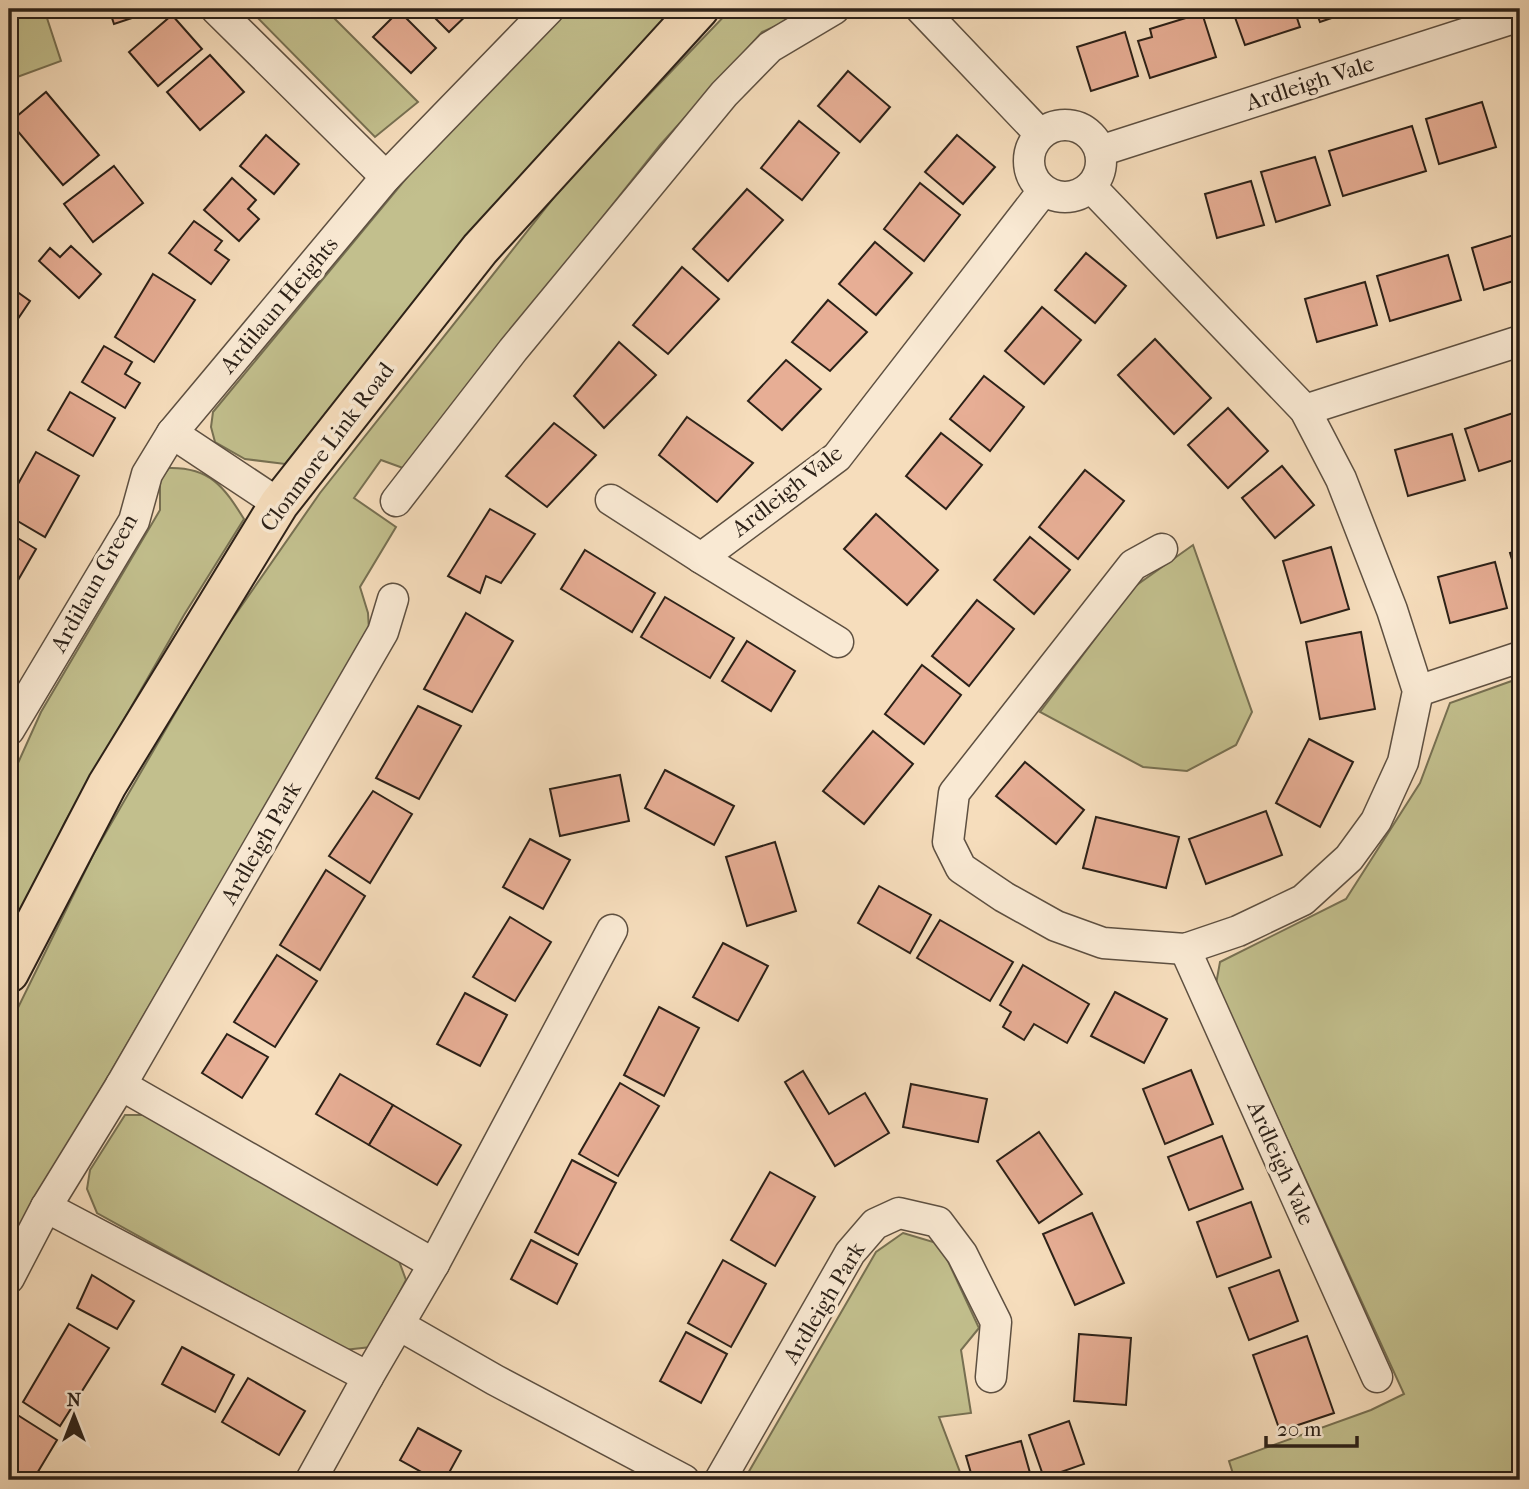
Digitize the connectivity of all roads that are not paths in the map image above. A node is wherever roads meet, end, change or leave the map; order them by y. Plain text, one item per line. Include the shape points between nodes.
1 (216, 9) edge
2 (549, 9) edge
3 (699, 9) edge
4 (834, 9) edge
5 (1520, 13) edge
6 (936, 14) edge
7 (1040, 134) junction
8 (1100, 152) junction
9 (386, 177) junction
10 (1091, 187) junction
11 (1043, 191) junction
12 (1520, 341) edge
13 (1305, 410) junction
14 (172, 433) junction
15 (611, 500) dead end
16 (396, 501) dead end
17 (279, 504) junction
18 (1162, 549) dead end
19 (701, 558) junction
20 (393, 598) dead end
21 (838, 642) dead end
22 (1520, 657) edge
23 (1418, 691) junction
24 (9, 730) edge
25 (612, 930) dead end
26 (1185, 949) junction
27 (9, 973) edge
28 (121, 1085) junction
29 (47, 1207) junction
30 (433, 1264) junction
31 (9, 1278) edge
32 (399, 1325) junction
33 (368, 1377) junction
34 (991, 1377) dead end
35 (1377, 1377) dead end
36 (311, 1480) edge
37 (684, 1480) edge
38 (720, 1480) edge

1 - 9 street
2 - 9 street, Ardilaun Heights
3 - 17 main road, Clonmore Link Road via 480,249
4 - 16 street via 770,47 724,94 513,350
5 - 8 street, Ardleigh Vale
6 - 7 street
7 - 8 street via 1075,126 1095,140
7 - 11 street via 1028,164
8 - 10 street via 1100,171
9 - 14 street, Ardilaun Heights
10 - 11 street via 1063,198
10 - 13 street
11 - 19 street, Ardleigh Vale via 837,457
12 - 13 street
13 - 23 street via 1341,479
14 - 17 street
14 - 24 street, Ardilaun Green via 147,474 134,521
15 - 19 street
17 - 27 main road, Clonmore Link Road via 107,785
18 - 26 street via 1133,565 954,793 948,842 961,868 1056,926 1103,943
19 - 21 street
20 - 28 street, Ardleigh Park via 383,632
22 - 23 street
23 - 26 street via 1403,762 1376,821 1349,858 1303,900 1238,931
25 - 30 street
26 - 35 street, Ardleigh Vale
28 - 29 street, Ardleigh Park
28 - 30 street
29 - 31 street, Ardleigh Park
29 - 33 street
30 - 32 street
32 - 33 street
32 - 37 street
33 - 36 street
34 - 38 street, Ardleigh Park via 996,1322 962,1254 938,1222 899,1213 875,1224 850,1253

